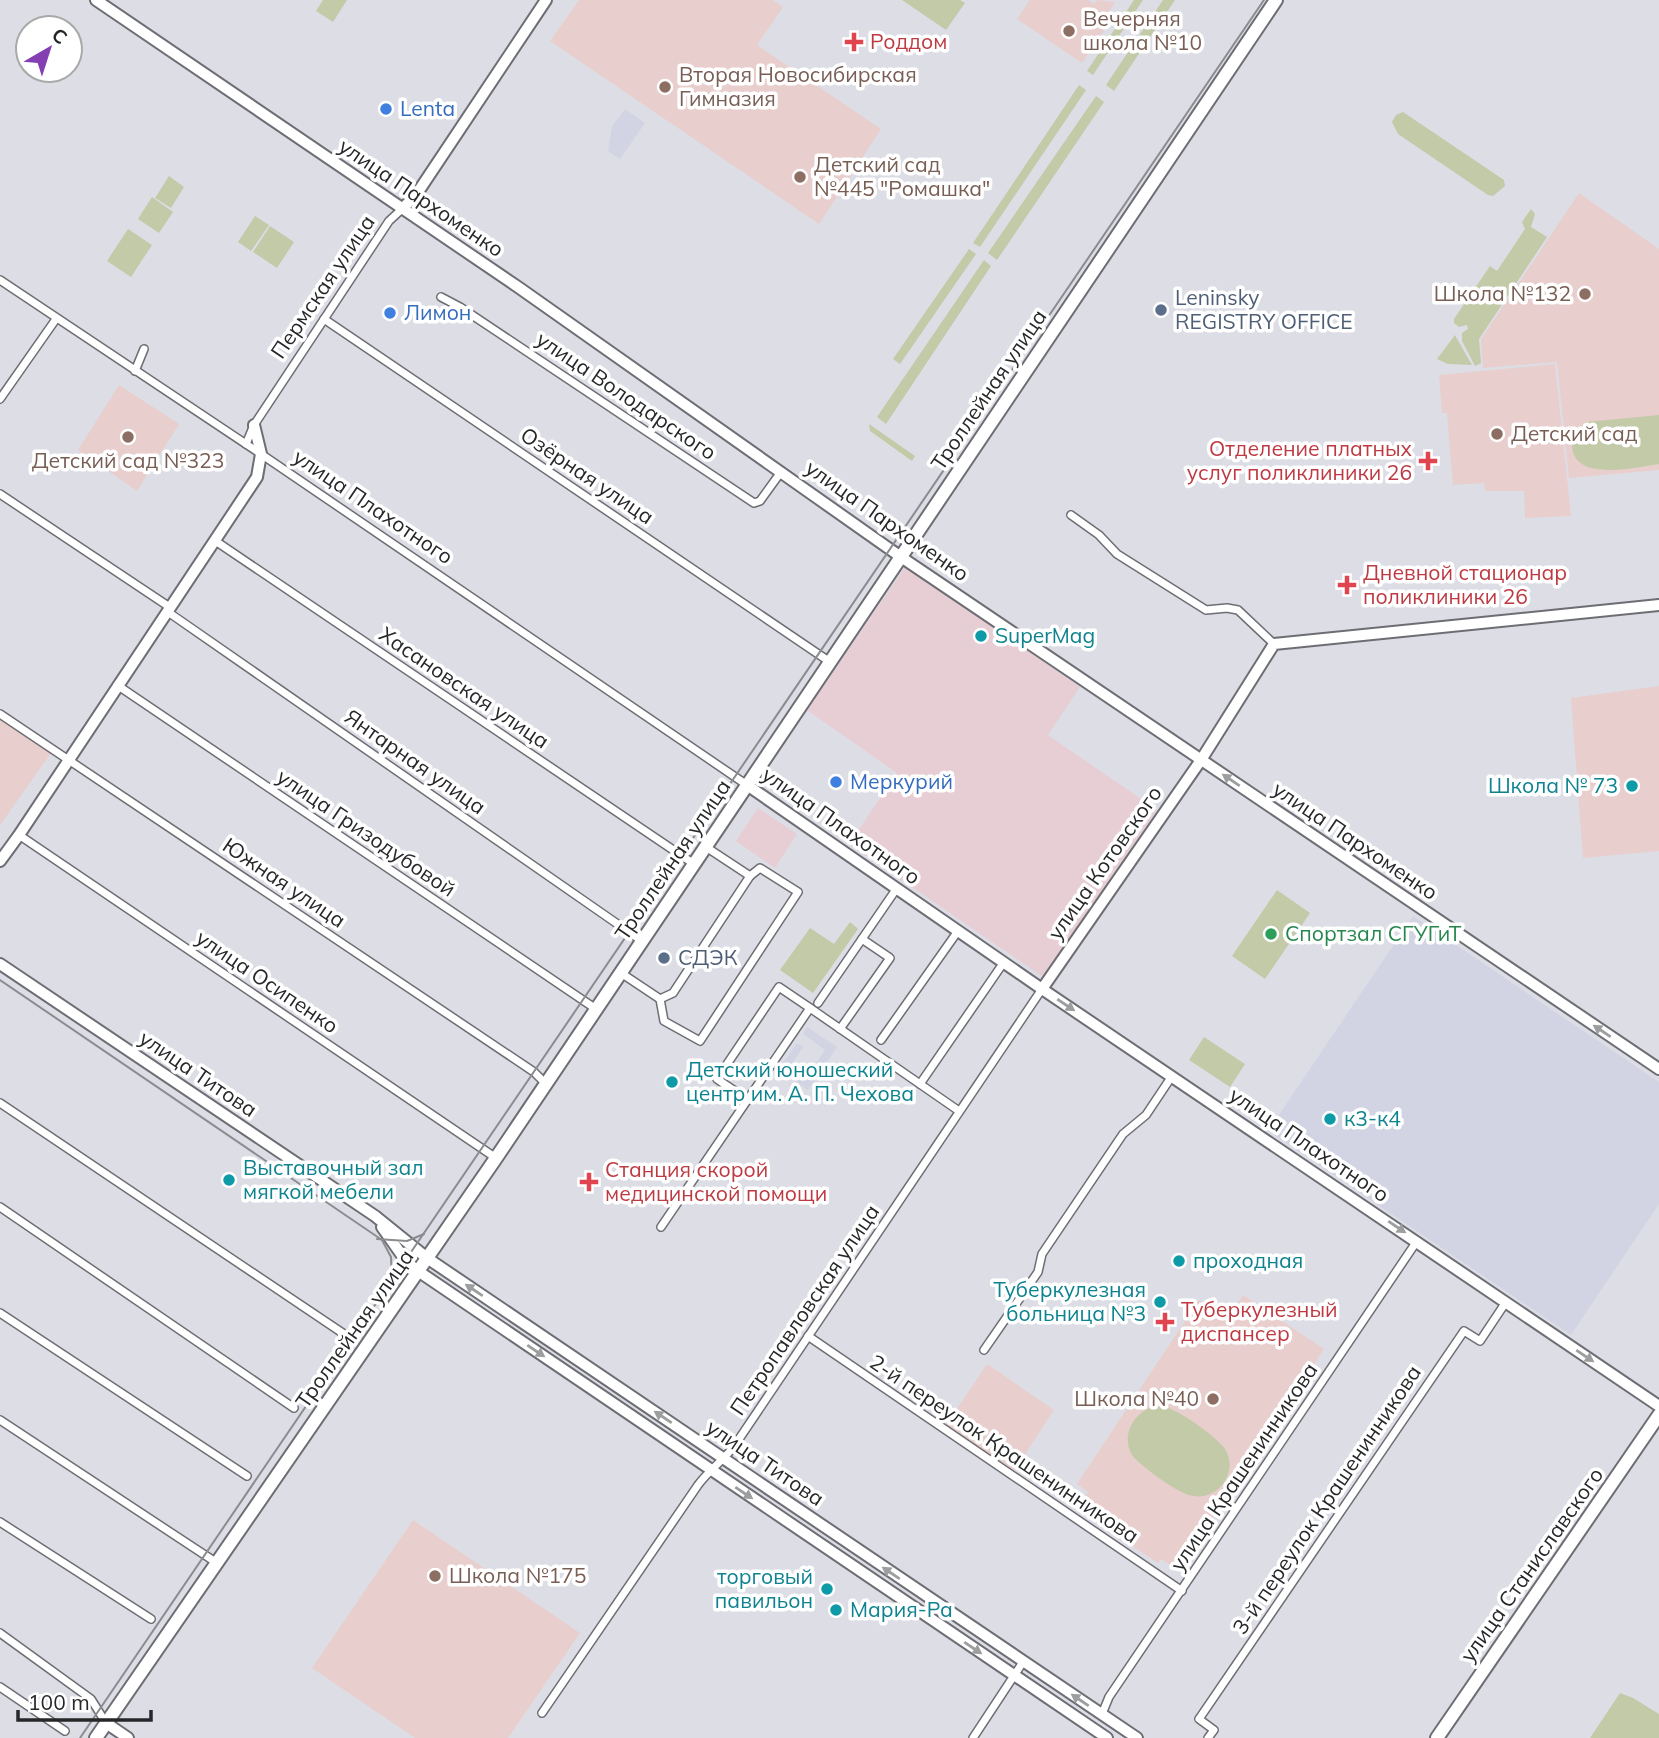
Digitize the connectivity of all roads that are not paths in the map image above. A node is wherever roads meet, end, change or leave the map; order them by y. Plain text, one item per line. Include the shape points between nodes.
1 (96, 0) edge
2 (546, 0) edge
3 (1276, 0) edge
4 (402, 209) junction
5 (0, 280) edge
6 (441, 297) dead end
7 (56, 319) junction
8 (324, 319) junction
9 (144, 349) dead end
10 (135, 371) junction
11 (0, 398) edge
12 (254, 425) junction
13 (246, 444) junction
14 (261, 454) junction
15 (781, 472) junction
16 (0, 494) edge
17 (1071, 515) dead end
18 (214, 540) junction
19 (901, 557) junction
20 (1659, 605) edge
21 (169, 610) junction
22 (1274, 644) junction
23 (831, 662) junction
24 (117, 685) junction
25 (0, 714) edge
26 (68, 759) junction
27 (1201, 760) junction
28 (747, 785) junction
29 (19, 835) junction
30 (706, 847) junction
31 (0, 861) edge
32 (694, 864) junction
33 (750, 876) junction
34 (897, 888) junction
35 (958, 930) junction
36 (862, 939) junction
37 (642, 941) junction
38 (1004, 962) junction
39 (0, 964) edge
40 (621, 973) junction
41 (1042, 989) junction
42 (660, 999) junction
43 (818, 1003) dead end
44 (810, 1008) junction
45 (596, 1010) junction
46 (840, 1029) junction
47 (881, 1040) dead end
48 (1659, 1069) edge
49 (1172, 1076) junction
50 (546, 1084) junction
51 (920, 1084) junction
52 (748, 1100) junction
53 (0, 1102) edge
54 (960, 1111) junction
55 (496, 1158) junction
56 (0, 1207) edge
57 (375, 1216) junction
58 (660, 1227) dead end
59 (1417, 1241) junction
60 (427, 1258) junction
61 (418, 1271) junction
62 (1506, 1302) junction
63 (0, 1313) edge
64 (344, 1334) dead end
65 (808, 1336) junction
66 (984, 1350) dead end
67 (1659, 1406) edge
68 (293, 1408) dead end
69 (1659, 1415) edge
70 (0, 1420) edge
71 (725, 1458) junction
72 (709, 1469) junction
73 (247, 1476) dead end
74 (0, 1522) edge
75 (217, 1563) junction
76 (1182, 1591) junction
77 (151, 1619) dead end
78 (0, 1633) edge
79 (1023, 1662) junction
80 (1015, 1675) junction
81 (0, 1687) edge
82 (542, 1713) dead end
83 (1102, 1714) junction
84 (106, 1723) junction
85 (65, 1731) dead end
86 (96, 1738) edge
87 (128, 1738) edge
88 (973, 1738) edge
89 (1107, 1738) edge
90 (1136, 1738) edge
91 (1208, 1738) edge
92 (1437, 1738) edge

1 - 4 street, улица Пархоменко
2 - 4 street, Пермская улица via 416,195
3 - 19 main road, Троллейная улица
4 - 8 street, Пермская улица via 389,221
4 - 15 street, улица Пархоменко
5 - 7 street, улица Плахотного
6 - 15 street, улица Володарского via 754,503
7 - 10 street, улица Плахотного
7 - 11 street
8 - 12 street, Пермская улица
8 - 23 street, Озёрная улица
9 - 10 street
10 - 13 street, улица Плахотного
12 - 13 street, Пермская улица
12 - 14 street
13 - 14 street, улица Плахотного
14 - 18 street via 257,477
14 - 28 street, улица Плахотного
15 - 19 street, улица Пархоменко
16 - 21 street, Янтарная улица
17 - 22 street via 1117,554 1206,610 1238,610
18 - 21 street
18 - 32 street, Хасановская улица
19 - 23 main road, Троллейная улица
19 - 27 street, улица Пархоменко
20 - 22 street
21 - 24 street
21 - 37 street, Янтарная улица
22 - 27 street, улица Котовского
23 - 28 main road, Троллейная улица
24 - 26 street
24 - 45 street, улица Гризодубовой
25 - 26 street, Южная улица
26 - 29 street
26 - 50 street, Южная улица
27 - 41 street, улица Котовского
48 -> 27 street, улица Пархоменко
28 - 30 main road, Троллейная улица
28 - 34 street, улица Плахотного
29 - 31 street
29 - 55 street, улица Осипенко
30 - 32 main road, Троллейная улица
30 - 33 street
32 - 37 main road, Троллейная улица
33 - 42 street via 673,993
33 - 42 street via 760,868 798,892 700,1041 664,1021
34 - 35 street, улица Плахотного
34 - 36 street
35 - 38 street, улица Плахотного
35 - 47 street
36 - 43 street
36 - 46 street via 890,958
37 - 40 main road, Троллейная улица
38 - 41 street, улица Плахотного
38 - 51 street
39 - 57 street, улица Титова
40 - 42 street
40 - 45 main road, Троллейная улица
41 -> 49 street, улица Плахотного
41 - 54 street, Петропавловская улица
44 - 46 street
44 - 52 street
44 - 52 street via 779,987 717,1079
45 - 50 main road, Троллейная улица
46 - 51 street
49 -> 59 street, улица Плахотного
49 - 66 street via 1146,1115 1122,1134 1042,1254 1038,1272
50 - 55 main road, Троллейная улица
51 - 54 street
52 - 58 street
53 - 64 street
54 - 65 street, Петропавловская улица
55 - 60 main road, Троллейная улица
56 - 68 street
57 - 60 street, улица Титова
57 - 61 street, улица Титова
59 - 62 street, улица Плахотного
59 - 76 street, улица Крашенинникова
60 - 61 main road, Троллейная улица
71 -> 60 street, улица Титова
61 -> 72 street, улица Титова
61 - 75 main road, Троллейная улица
62 -> 67 street, улица Плахотного
62 - 91 street, 3-й переулок Крашенинникова via 1480,1341 1464,1331 1386,1445 1199,1719 1214,1730
63 - 73 street
65 - 71 street, Петропавловская улица
65 - 76 street, 2-й переулок Крашенинникова
69 - 92 main road, улица Станиславского
70 - 75 street
71 - 72 street, Петропавловская улица
79 -> 71 street, улица Титова
72 -> 80 street, улица Титова
72 - 82 street, Петропавловская улица
74 - 77 street
75 - 84 main road, Троллейная улица
76 - 83 street, улица Крашенинникова
78 - 84 street via 91,1699
79 - 80 street
83 -> 79 street, улица Титова
80 - 88 street
80 - 89 street, улица Титова
81 - 85 street
83 - 90 street, улица Титова
84 - 86 main road, Троллейная улица
84 - 87 street

